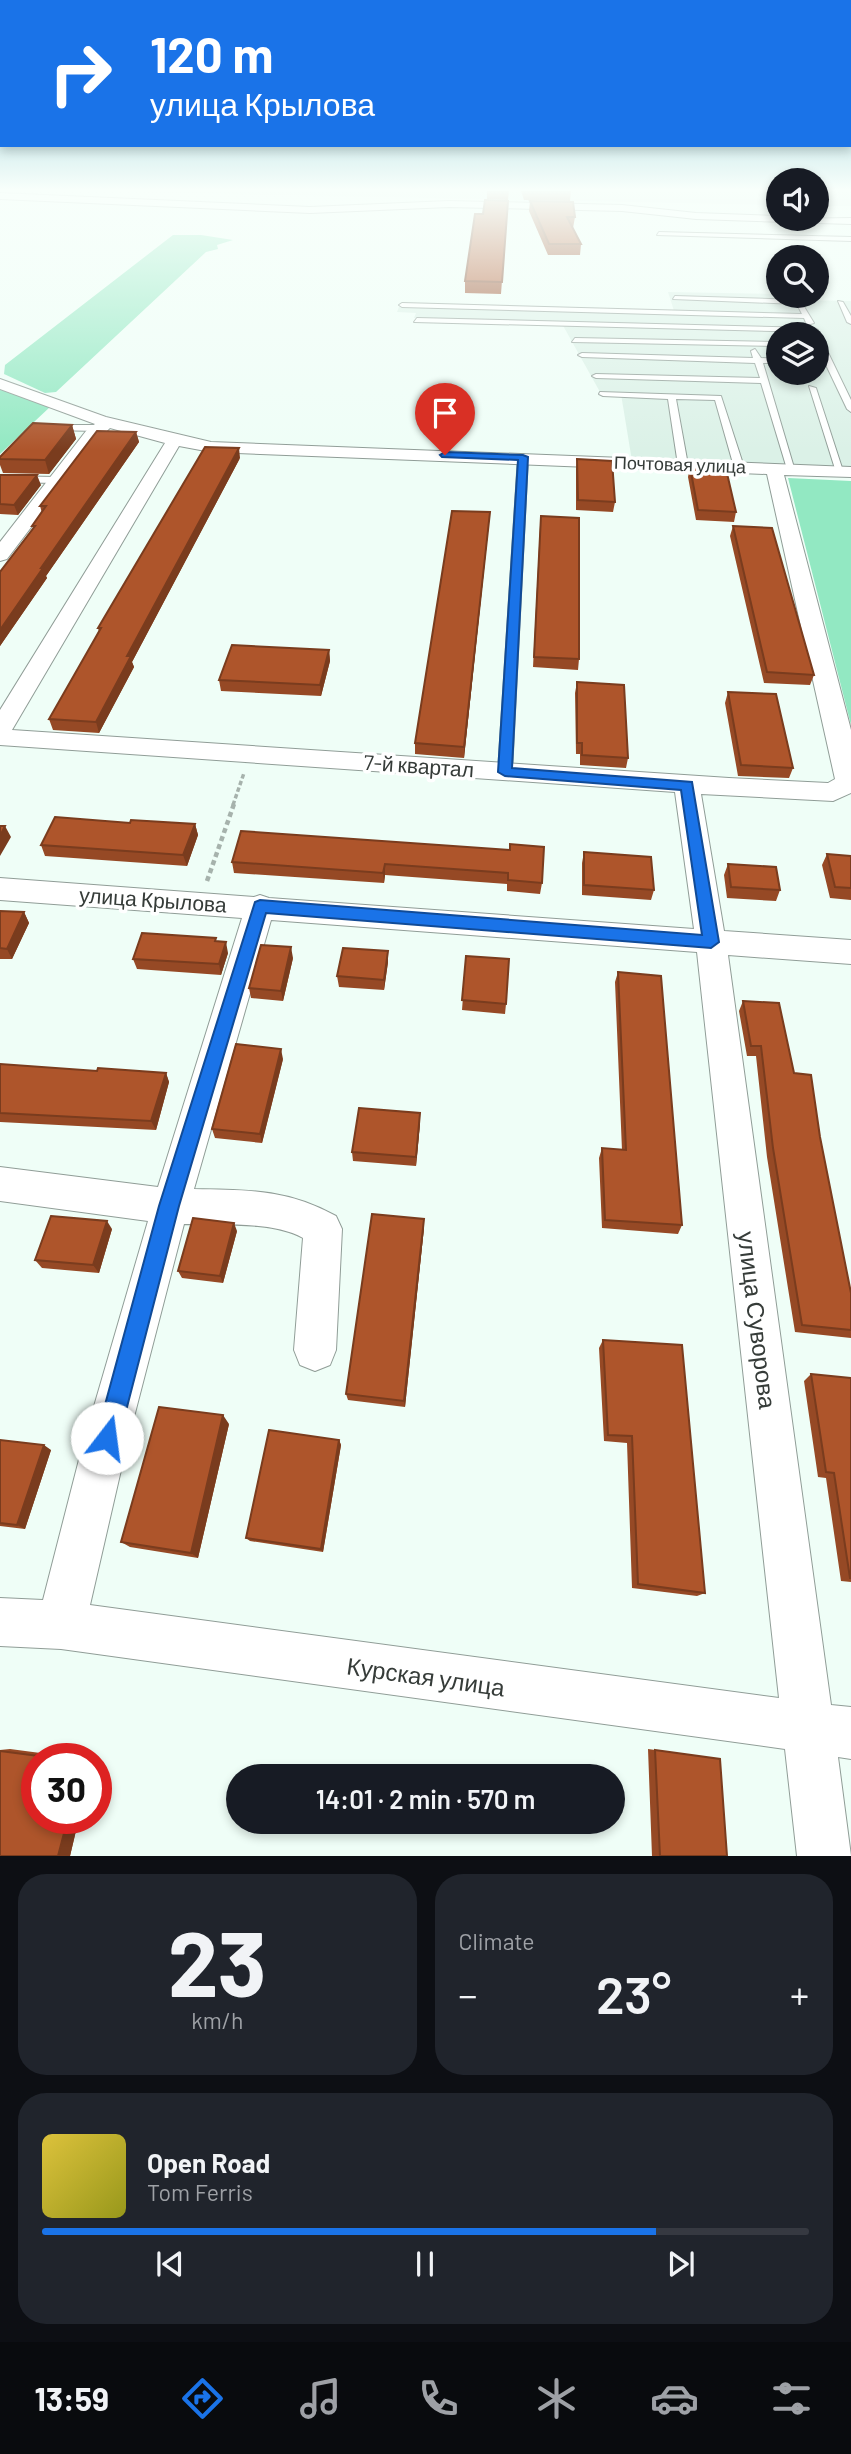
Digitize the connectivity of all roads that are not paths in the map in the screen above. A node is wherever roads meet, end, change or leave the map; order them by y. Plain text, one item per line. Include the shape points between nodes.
1 (675, 298) dead end
2 (739, 300) junction
3 (840, 302) dead end
4 (402, 306) dead end
5 (743, 314) junction
6 (807, 316) junction
7 (417, 320) dead end
8 (810, 322) edge
9 (851, 322) edge
10 (748, 328) junction
11 (766, 331) edge
12 (575, 340) dead end
13 (753, 344) junction
14 (766, 344) edge
15 (582, 355) dead end
16 (758, 360) junction
17 (766, 360) edge
18 (829, 362) edge
19 (596, 376) dead end
20 (765, 381) junction
21 (0, 384) edge
22 (812, 388) dead end
23 (603, 394) dead end
24 (672, 397) junction
25 (851, 409) edge
26 (104, 425) junction
27 (47, 428) edge
28 (174, 441) junction
29 (523, 457) junction
30 (683, 465) junction
31 (739, 467) junction
32 (783, 469) junction
33 (846, 472) edge
34 (0, 479) edge
35 (57, 480) junction
36 (0, 555) edge
37 (0, 730) edge
38 (0, 737) edge
39 (505, 772) junction
40 (687, 785) junction
41 (0, 889) edge
42 (260, 906) junction
43 (711, 942) junction
44 (851, 952) edge
45 (0, 1184) edge
46 (169, 1206) junction
47 (314, 1350) dead end
48 (0, 1622) edge
49 (61, 1625) junction
50 (830, 1731) edge
51 (824, 1856) edge

1 - 2 lane
2 - 5 lane
2 - 6 lane via 800,302
3 - 9 lane
4 - 5 lane
5 - 6 lane
5 - 10 lane
6 - 8 lane
7 - 10 lane
10 - 11 lane
10 - 13 lane
12 - 13 lane
13 - 14 lane
13 - 16 lane
15 - 16 lane
16 - 17 lane
16 - 20 lane
18 - 25 lane
19 - 20 lane
20 - 32 lane
21 - 26 street, Почтовая улица
22 - 33 lane
23 - 24 lane
24 - 30 lane
24 - 31 lane via 718,398
26 - 27 lane
26 - 28 street, Почтовая улица
26 - 35 street
28 - 29 street, Почтовая улица via 211,447
28 - 37 street
29 - 30 street, Почтовая улица
29 - 39 lane
30 - 31 street, Почтовая улица
31 - 32 street, Почтовая улица
32 - 33 street, Почтовая улица
32 - 40 street, 7-й квартал via 849,782 834,792
34 - 35 lane
35 - 36 street
38 - 39 street, 7-й квартал
39 - 40 street, 7-й квартал
40 - 43 street, улица Суворова
41 - 42 street, улица Крылова
42 - 43 street, улица Крылова
42 - 46 street
43 - 44 street, улица Крылова
43 - 50 street, улица Суворова
45 - 46 street
46 - 47 street via 262,1210 300,1216 323,1229
46 - 49 street
48 - 49 street, Курская улица
49 - 50 street, Курская улица
50 - 51 street, улица Суворова

